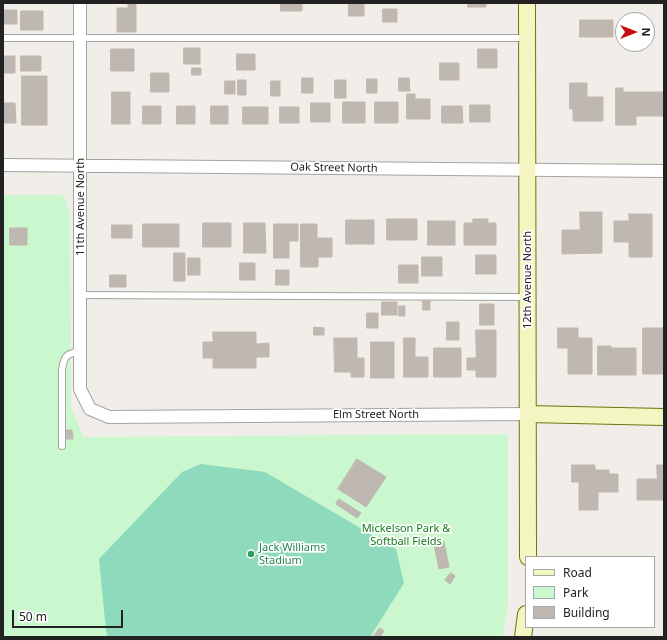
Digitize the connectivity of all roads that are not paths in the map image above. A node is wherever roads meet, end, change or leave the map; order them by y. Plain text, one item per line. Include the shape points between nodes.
1 (80, 3) edge
2 (527, 3) edge
3 (3, 38) edge
4 (80, 38) junction
5 (527, 38) junction
6 (3, 165) edge
7 (81, 166) junction
8 (528, 170) junction
9 (664, 171) edge
10 (81, 295) junction
11 (528, 297) junction
12 (80, 351) junction
13 (90, 409) joint
14 (528, 414) junction
15 (664, 417) edge
16 (62, 446) dead end
17 (528, 556) edge
18 (525, 620) edge
19 (522, 637) edge

1 - 4 street, 11th Avenue North
2 - 5 main road, 12th Avenue North
3 - 4 lane
4 - 5 lane
4 - 7 street, 11th Avenue North
5 - 8 main road, 12th Avenue North
6 - 7 street, Oak Street North
7 - 8 street, Oak Street North
7 - 10 street, 11th Avenue North
8 - 9 street, Oak Street North
8 - 11 main road, 12th Avenue North
10 - 11 lane
10 - 12 street, 11th Avenue North
11 - 14 main road, 12th Avenue North
12 - 13 street, 11th Avenue North via 80,389
12 - 16 lane via 68,354 62,370
13 - 14 street, Elm Street North via 109,417
14 - 15 main road, Elm Street North
14 - 17 main road, 12th Avenue North
18 - 19 main road

